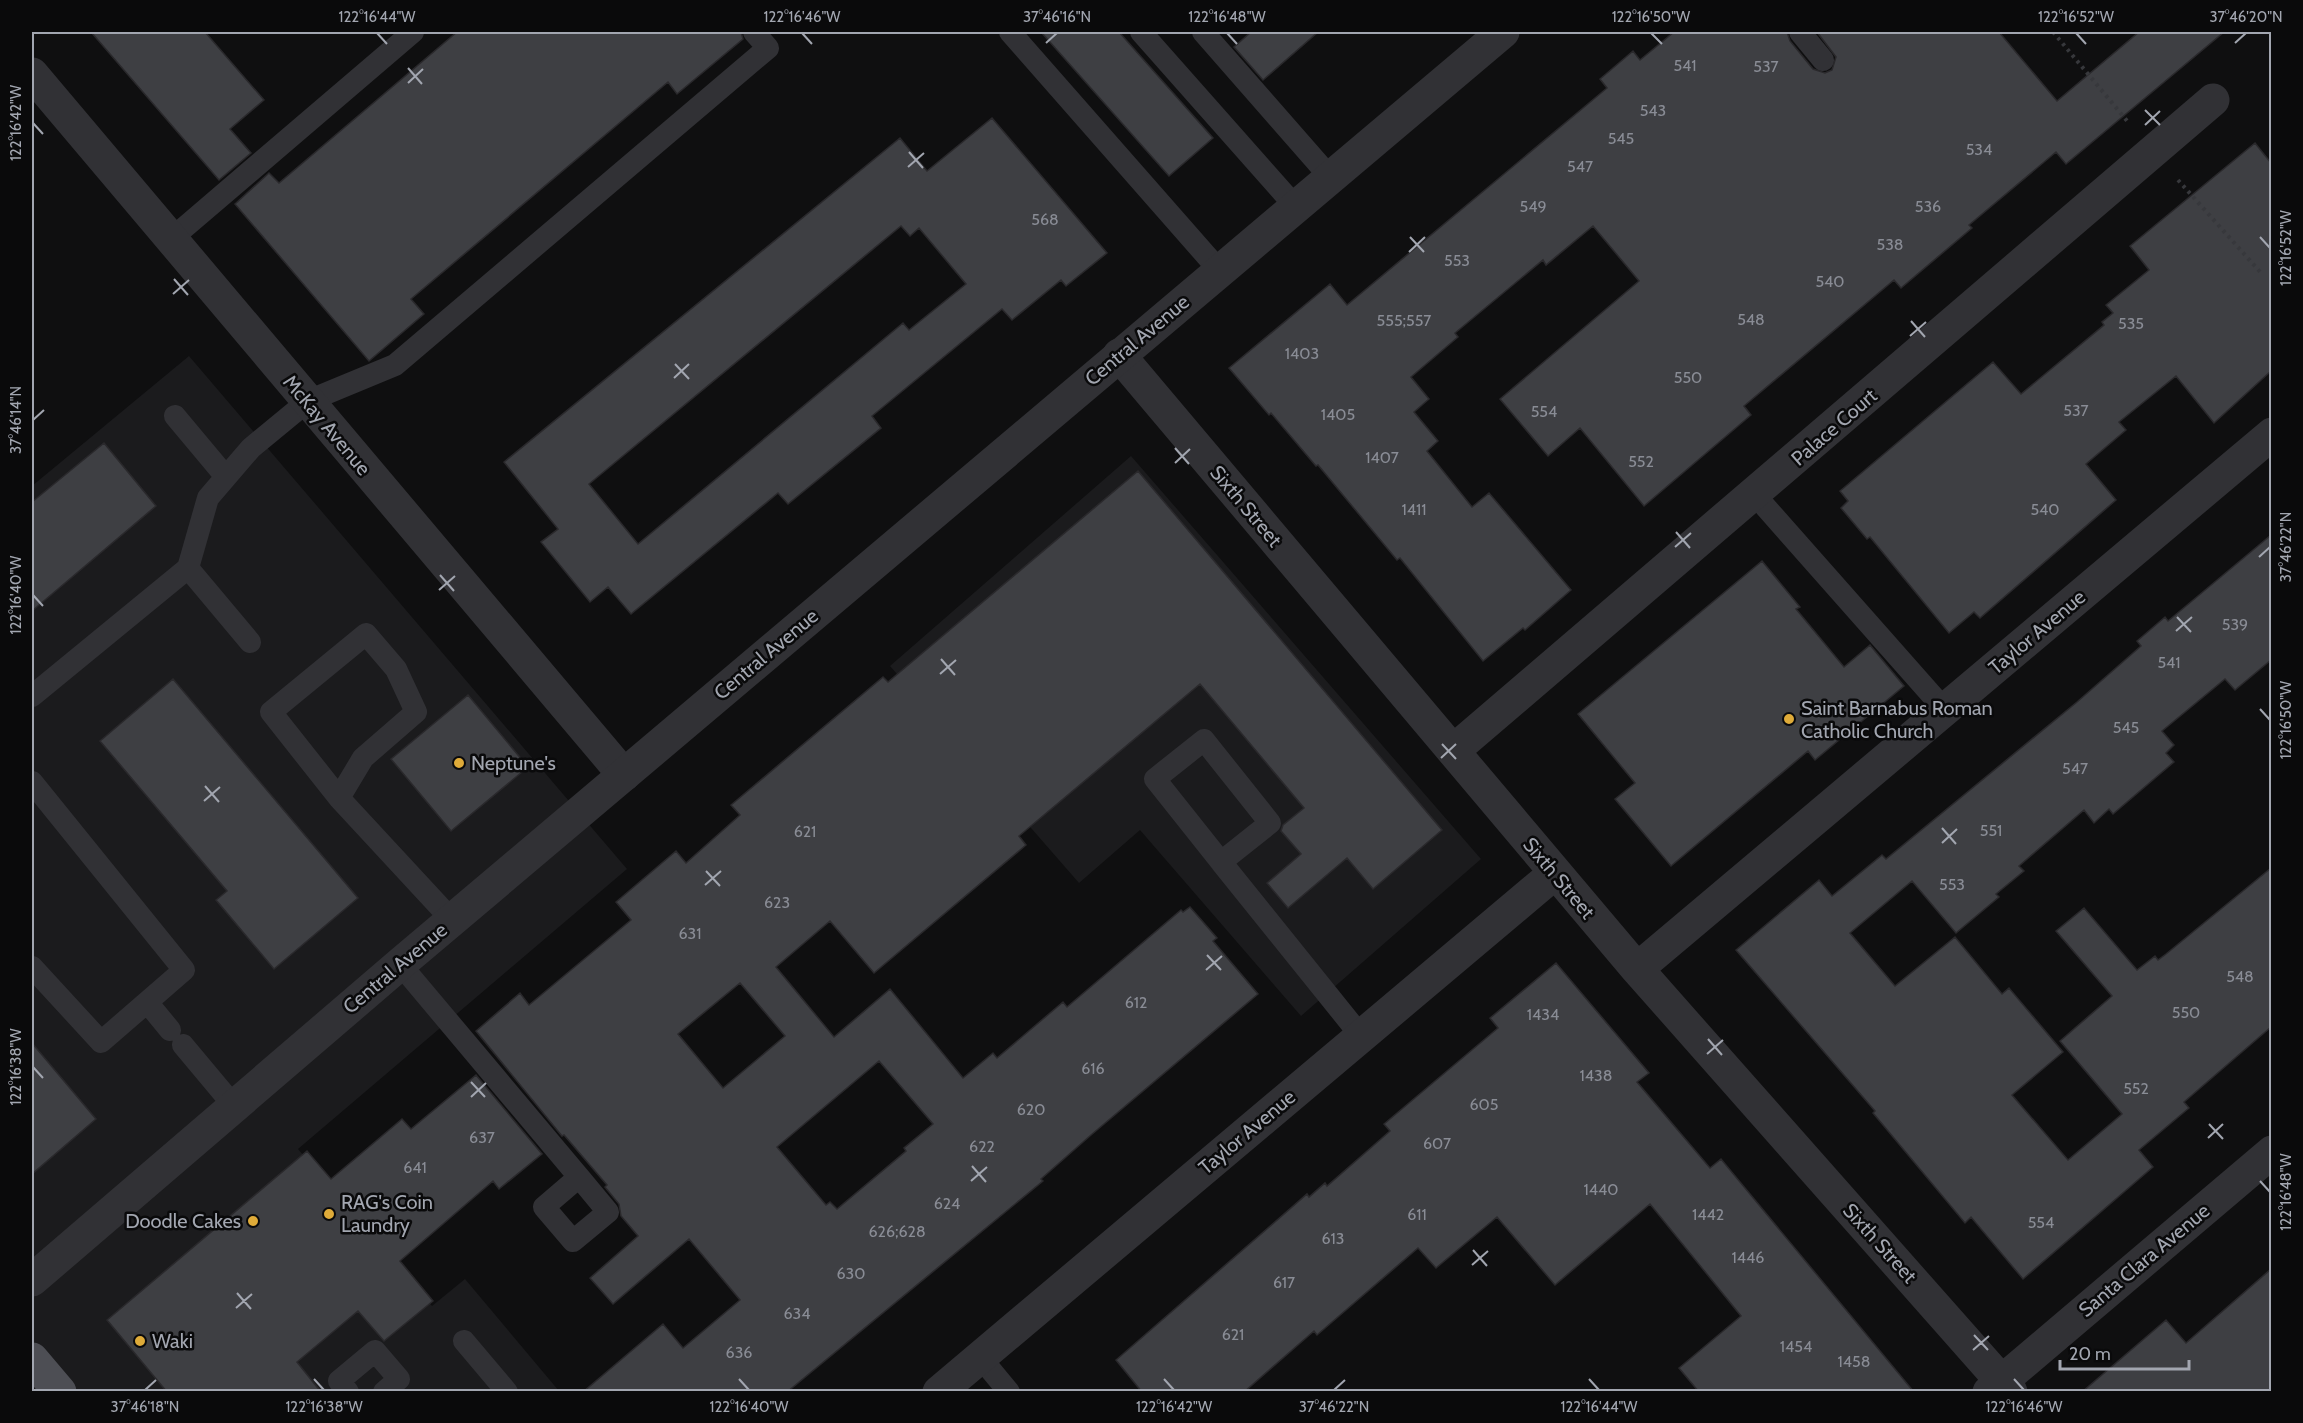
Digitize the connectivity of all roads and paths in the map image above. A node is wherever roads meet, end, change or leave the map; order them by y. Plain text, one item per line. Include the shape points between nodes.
1 (413, 32) edge
2 (754, 32) edge
3 (1010, 32) edge
4 (1141, 32) edge
5 (1203, 32) edge
6 (1503, 32) edge
7 (1800, 32) edge
8 (1823, 60) dead end
9 (32, 74) edge
10 (2213, 100) dead end
11 (1330, 177) junction
12 (1295, 206) junction
13 (171, 239) junction
14 (1219, 270) junction
15 (1119, 355) junction
16 (308, 401) junction
17 (175, 416) dead end
18 (2271, 434) edge
19 (226, 477) junction
20 (1755, 495) junction
21 (188, 568) junction
22 (250, 642) dead end
23 (32, 696) edge
24 (1945, 710) junction
25 (1453, 751) junction
26 (624, 775) junction
27 (32, 782) edge
28 (339, 798) junction
29 (1221, 862) junction
30 (1555, 873) junction
31 (452, 920) junction
32 (400, 964) junction
33 (32, 967) edge
34 (1637, 969) junction
35 (147, 1002) junction
36 (1361, 1036) junction
37 (234, 1106) junction
38 (2271, 1152) edge
39 (579, 1178) dead end
40 (32, 1280) edge
41 (464, 1341) dead end
42 (980, 1357) junction
43 (32, 1359) edge
44 (2000, 1388) edge
45 (60, 1392) edge
46 (348, 1392) edge
47 (384, 1392) edge
48 (507, 1392) edge
49 (939, 1392) edge
50 (1009, 1392) edge

1 - 13 lane
2 - 16 lane via 768,48 395,365
3 - 14 lane
4 - 12 lane
5 - 11 lane
6 - 11 street, Central Avenue
7 - 8 lane
9 - 13 street, McKay Avenue
10 - 20 street, Palace Court
11 - 12 street, Central Avenue
12 - 14 street, Central Avenue
13 - 16 street, McKay Avenue
14 - 15 street, Central Avenue
15 - 25 street, Sixth Street
15 - 26 street, Central Avenue
16 - 19 lane via 251,448
16 - 26 street, McKay Avenue
17 - 19 lane
18 - 24 street, Taylor Avenue
19 - 21 lane via 208,498
20 - 24 lane
20 - 25 street, Palace Court
21 - 22 lane
21 - 23 lane
24 - 34 street, Taylor Avenue
25 - 30 street, Sixth Street
26 - 31 street, Central Avenue
27 - 35 lane via 184,970
28 - 28 lane via 271,712 366,634 396,669 416,712 363,758
28 - 31 lane
29 - 29 lane via 1270,823 1204,740 1155,779
29 - 36 lane
30 - 34 street, Sixth Street
30 - 36 street, Taylor Avenue
31 - 32 street, Central Avenue
32 - 37 street, Central Avenue
32 - 39 lane
33 - 35 lane via 101,1042
34 - 44 street, Sixth Street
35 - 37 lane
36 - 42 street, Taylor Avenue
37 - 40 street, Central Avenue
38 - 44 street, Santa Clara Avenue
41 - 48 lane
42 - 49 street, Taylor Avenue
42 - 50 lane
43 - 45 main road
46 - 47 lane via 339,1381 375,1351 399,1379

